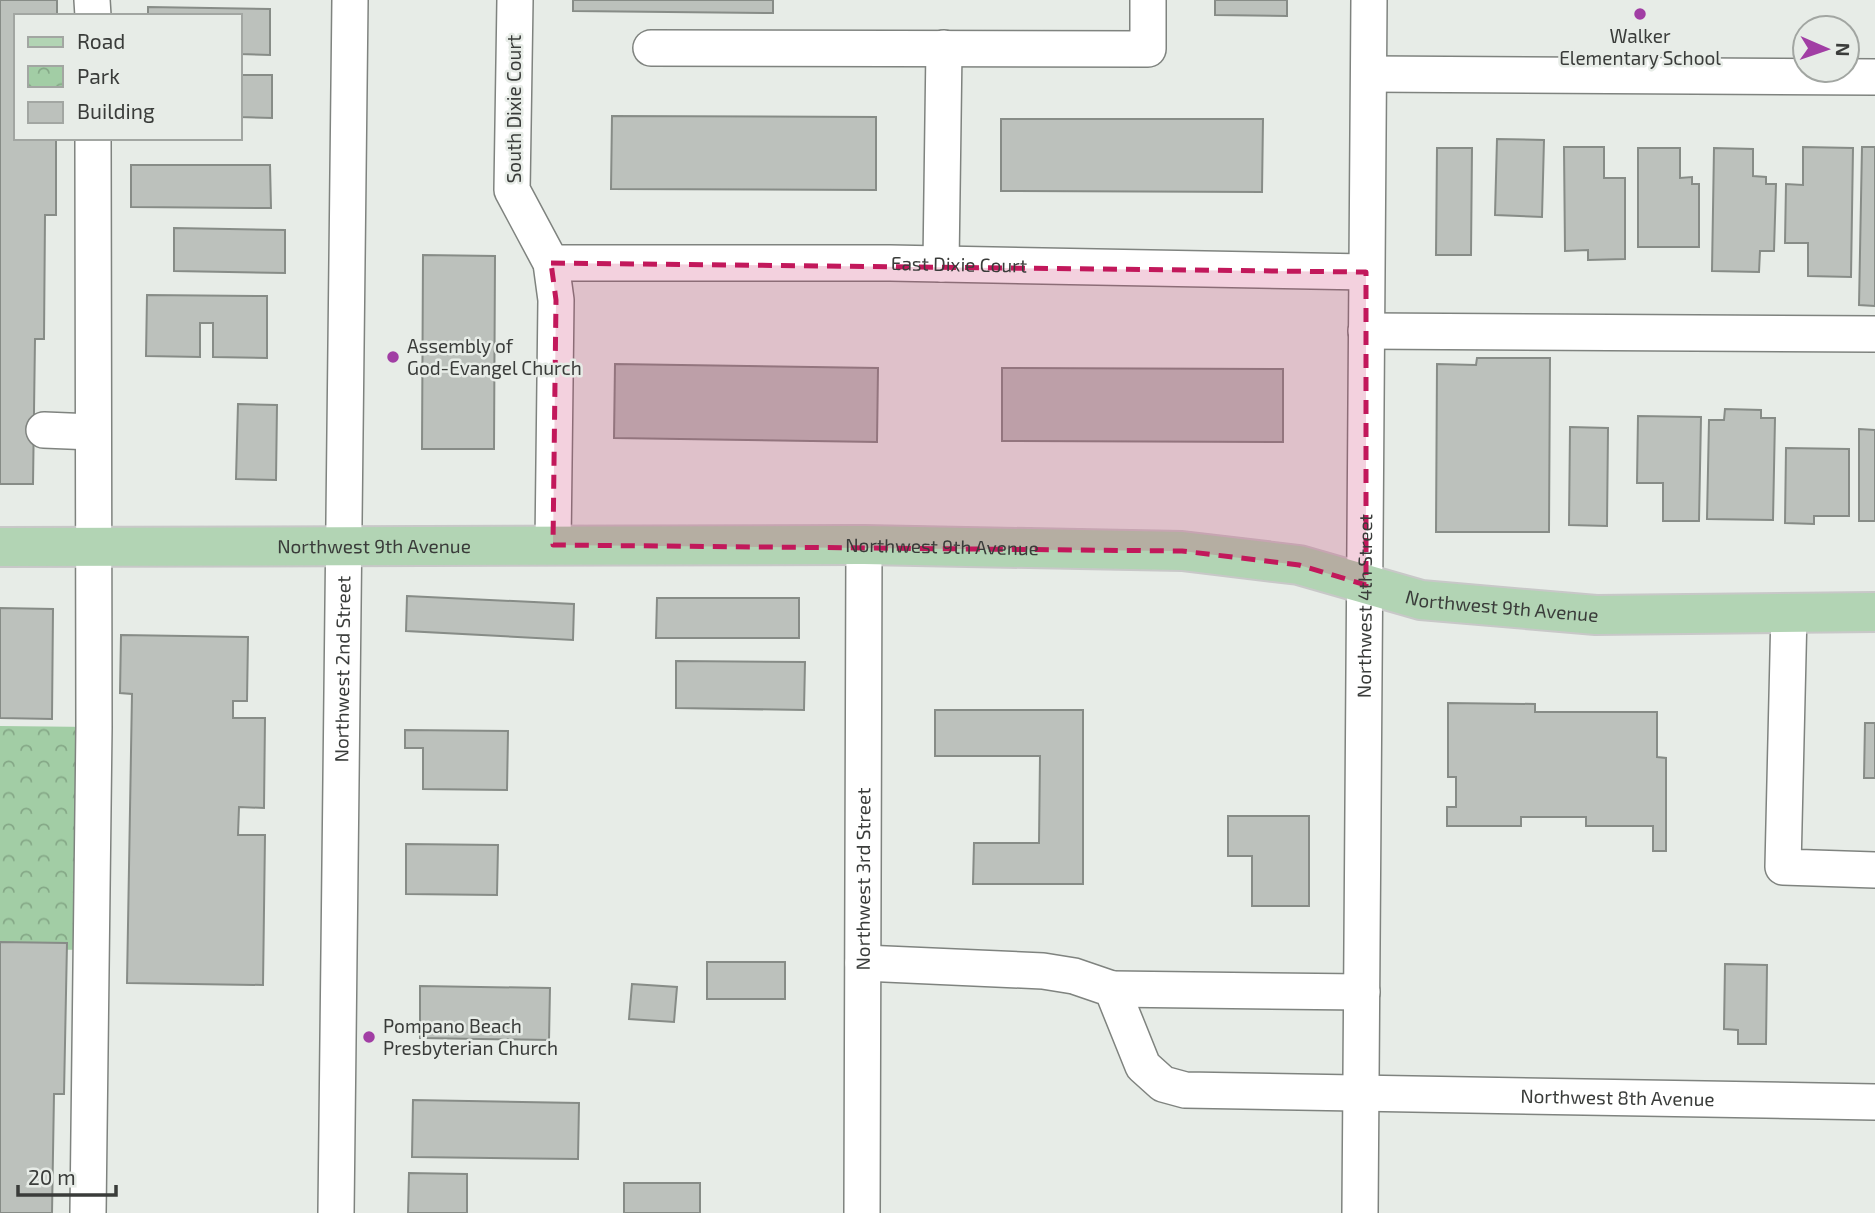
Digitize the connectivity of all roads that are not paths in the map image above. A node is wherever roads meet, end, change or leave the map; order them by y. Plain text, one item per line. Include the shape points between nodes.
1 (350, 0) edge
2 (514, 0) edge
3 (1149, 0) edge
4 (1369, 0) edge
5 (652, 48) dead end
6 (944, 48) junction
7 (1369, 75) junction
8 (1875, 77) edge
9 (93, 140) edge
10 (551, 263) junction
11 (941, 264) junction
12 (1366, 272) junction
13 (1366, 331) junction
14 (1875, 334) edge
15 (44, 430) dead end
16 (93, 432) junction
17 (341, 545) junction
18 (553, 545) junction
19 (864, 545) junction
20 (92, 546) junction
21 (0, 547) edge
22 (1366, 585) junction
23 (1789, 612) junction
24 (1875, 612) edge
25 (1875, 870) edge
26 (863, 962) junction
27 (1112, 989) junction
28 (1362, 992) junction
29 (1361, 1093) junction
30 (1875, 1101) edge
31 (88, 1213) edge
32 (336, 1213) edge
33 (862, 1213) edge
34 (1360, 1213) edge

1 - 17 street, Northwest 2nd Street
2 - 10 street, South Dixie Court via 512,190
3 - 6 street via 1149,49
4 - 7 street, Northwest 4th Street
5 - 6 street
6 - 11 street
7 - 8 street
7 - 12 street, Northwest 4th Street
9 - 16 street
10 - 11 street, East Dixie Court
10 - 18 street, South Dixie Court via 556,300
11 - 12 street, East Dixie Court
12 - 13 street, Northwest 4th Street
13 - 14 street
13 - 22 street, Northwest 4th Street
15 - 16 street
16 - 20 street
17 - 18 main road, Northwest 9th Avenue
17 - 20 main road, Northwest 9th Avenue
17 - 32 street, Northwest 2nd Street
18 - 19 main road, Northwest 9th Avenue
19 - 22 main road, Northwest 9th Avenue via 1182,551 1299,565
19 - 26 street, Northwest 3rd Street
20 - 21 main road, Northwest 9th Avenue
20 - 31 street
22 - 23 main road, Northwest 9th Avenue via 1422,600 1596,615
22 - 28 street, Northwest 4th Street
23 - 24 main road, Northwest 9th Avenue
23 - 25 street via 1783,867
26 - 27 street via 1044,971
26 - 33 street, Northwest 3rd Street
27 - 28 street
27 - 29 street, Northwest 8th Avenue via 1143,1066 1163,1084 1185,1090
28 - 29 street, Northwest 4th Street
29 - 30 street, Northwest 8th Avenue
29 - 34 street, Northwest 4th Street

